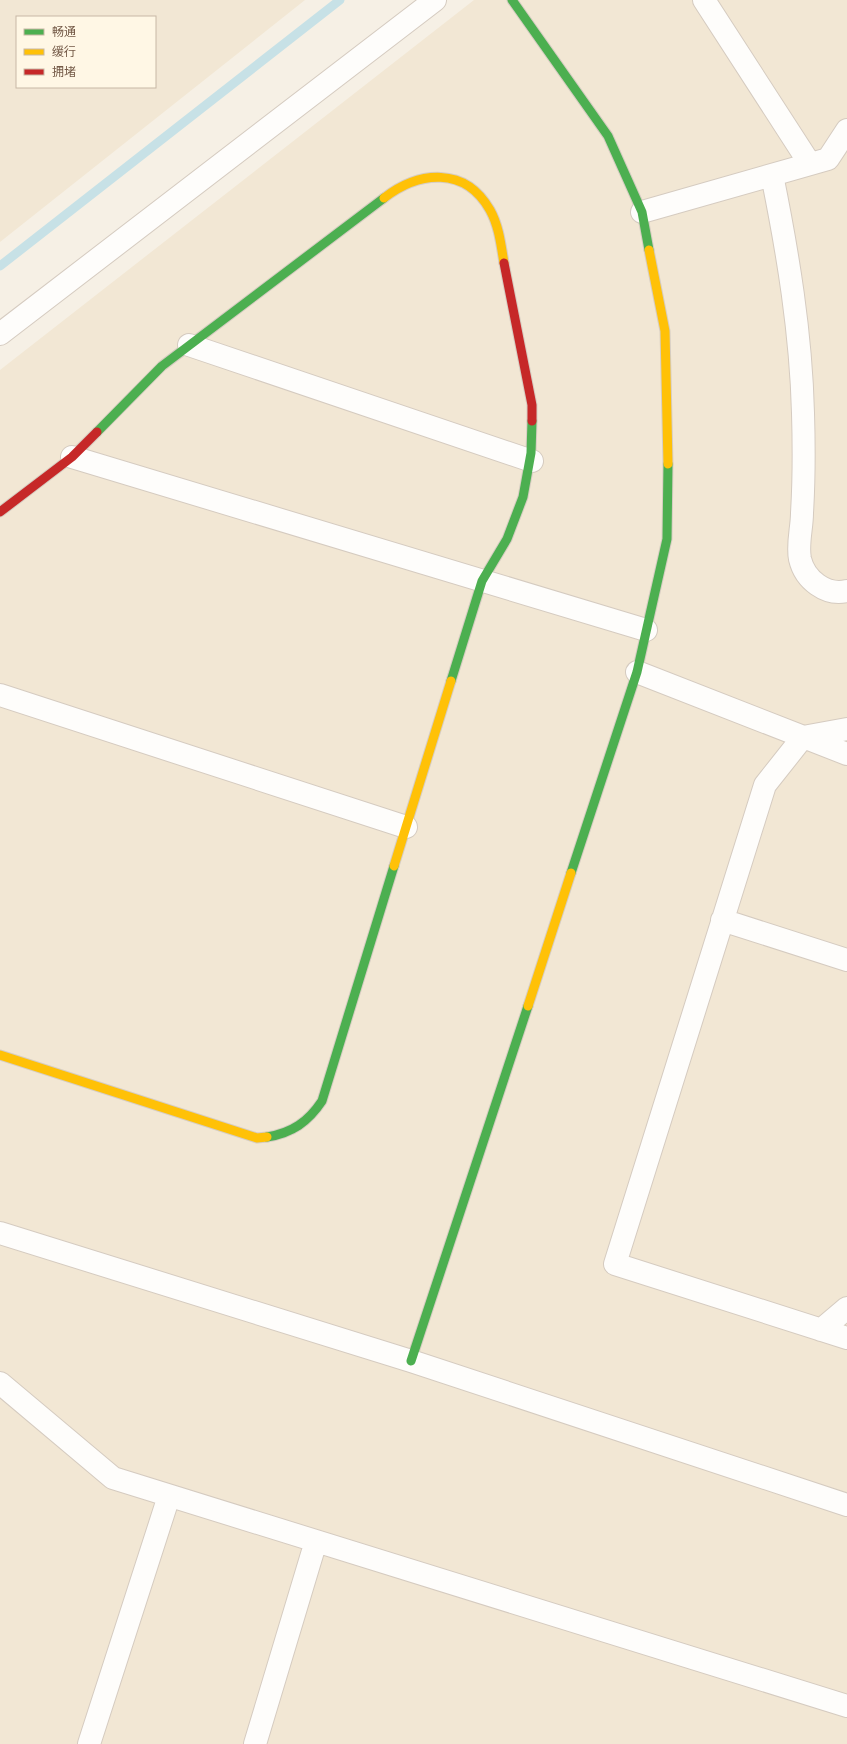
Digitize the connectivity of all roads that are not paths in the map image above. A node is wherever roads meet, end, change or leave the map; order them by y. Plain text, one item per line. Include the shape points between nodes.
1 (435, 0) edge
2 (512, 0) edge
3 (704, 0) edge
4 (846, 135) edge
5 (810, 164) junction
6 (772, 175) junction
7 (642, 212) junction
8 (0, 334) edge
9 (189, 345) junction
10 (72, 457) junction
11 (532, 461) junction
12 (0, 512) edge
13 (482, 581) junction
14 (847, 591) edge
15 (646, 630) junction
16 (637, 672) junction
17 (0, 696) edge
18 (847, 729) edge
19 (803, 737) junction
20 (847, 754) edge
21 (406, 827) junction
22 (722, 920) junction
23 (847, 960) edge
24 (0, 1054) edge
25 (0, 1233) edge
26 (847, 1308) edge
27 (821, 1330) junction
28 (847, 1338) edge
29 (411, 1361) junction
30 (0, 1383) edge
31 (169, 1496) junction
32 (847, 1505) edge
33 (316, 1541) junction
34 (847, 1706) edge
35 (89, 1744) edge
36 (255, 1744) edge

1 - 8 street
2 - 7 street via 608,136
3 - 5 street
4 - 5 street via 828,159
5 - 6 street
6 - 7 street
6 - 14 street via 790,270 800,350 804,473 800,559 805,571 819,585 836,594
7 - 15 street via 665,331 669,435 667,539
9 - 10 street via 162,366
9 - 11 street
9 - 11 street via 397,188 426,177 456,180 470,187 482,198 497,226 532,405
10 - 12 street
10 - 13 street
11 - 13 street via 519,513 506,542
13 - 15 street
13 - 21 street
15 - 16 street
16 - 19 street
16 - 29 street
17 - 21 street
18 - 19 street
19 - 20 street
19 - 22 street via 765,785
21 - 24 street via 322,1101 315,1112 296,1129 284,1135 257,1138
22 - 23 street
22 - 27 street via 615,1264
25 - 29 street
26 - 27 street
27 - 28 street
29 - 32 street
30 - 31 street via 113,1478
31 - 33 street
31 - 35 street
33 - 34 street
33 - 36 street

